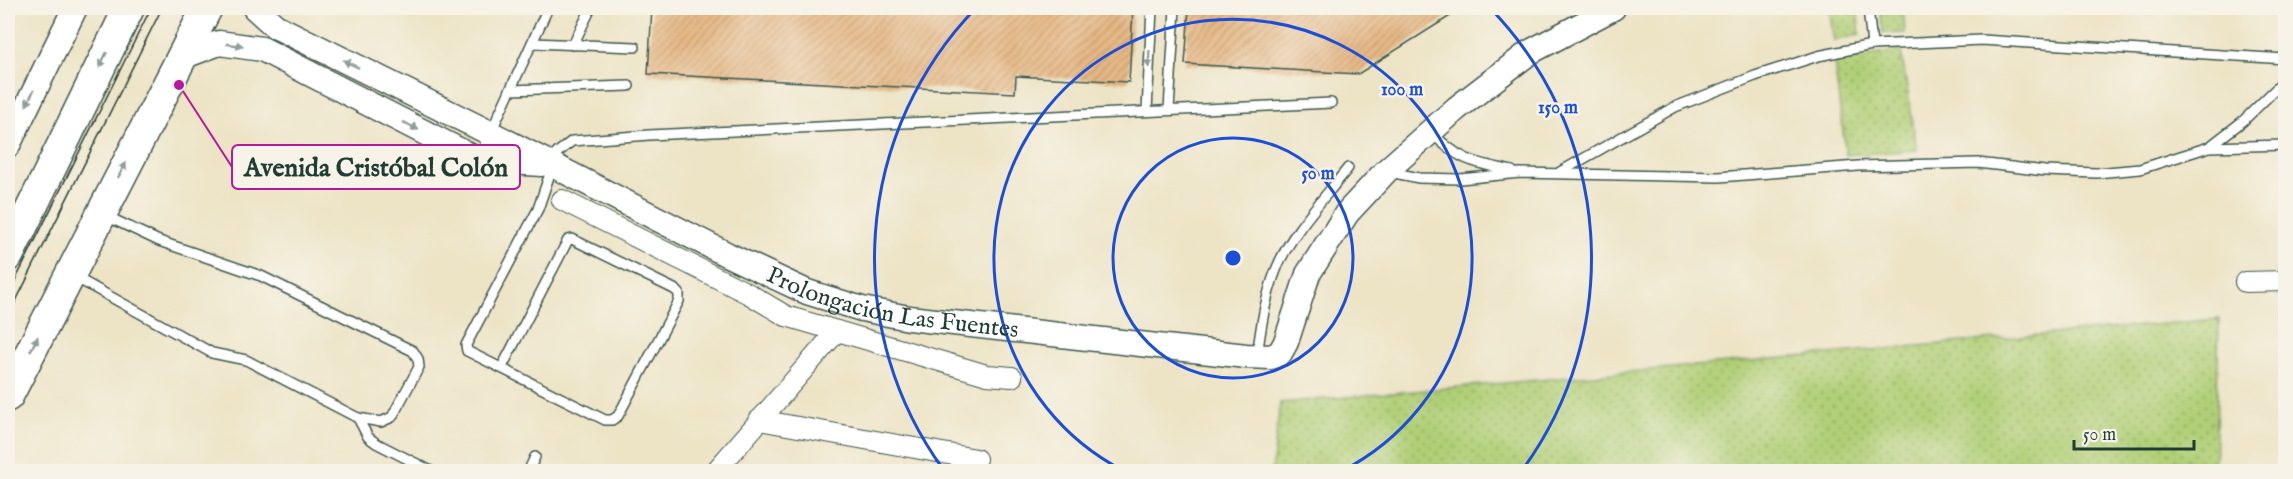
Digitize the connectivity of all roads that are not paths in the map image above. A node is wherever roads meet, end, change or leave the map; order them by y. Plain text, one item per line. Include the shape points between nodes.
1 (72, 8) edge
2 (129, 8) edge
3 (207, 8) edge
4 (255, 8) edge
5 (548, 8) edge
6 (591, 8) edge
7 (1152, 8) edge
8 (1175, 8) edge
9 (1613, 8) edge
10 (1868, 8) edge
11 (532, 43) junction
12 (573, 45) junction
13 (1872, 45) junction
14 (635, 47) dead end
15 (179, 58) junction
16 (2286, 59) edge
17 (2286, 79) edge
18 (629, 86) dead end
19 (510, 90) junction
20 (1331, 103) dead end
21 (1169, 110) junction
22 (1147, 111) junction
23 (490, 133) junction
24 (1431, 133) junction
25 (8, 145) edge
26 (2286, 145) edge
27 (2210, 147) junction
28 (478, 160) junction
29 (554, 165) junction
30 (1348, 168) dead end
31 (1386, 171) junction
32 (1520, 173) junction
33 (1558, 173) junction
34 (562, 200) dead end
35 (100, 213) junction
36 (8, 256) edge
37 (69, 274) junction
38 (2286, 281) edge
39 (2245, 282) dead end
40 (837, 331) junction
41 (1257, 356) junction
42 (502, 367) junction
43 (1012, 377) dead end
44 (8, 396) edge
45 (358, 418) junction
46 (759, 420) junction
47 (535, 456) dead end
48 (976, 459) dead end
49 (433, 471) edge
50 (528, 471) edge
51 (715, 471) edge

1 -> 25 street
2 -> 36 main road
3 - 15 main road
23 -> 4 street, Prolongación Las Fuentes via 275,26
5 - 11 lane
6 - 12 lane
7 -> 22 lane
8 - 21 lane
9 - 24 street, Prolongación Las Fuentes via 1530,52
10 - 13 lane
11 - 12 lane
11 - 19 lane
12 - 14 lane
13 - 16 lane via 1982,40
13 - 33 lane via 1818,56 1675,107
15 -> 28 street, Prolongación Las Fuentes via 219,43 262,49
35 -> 15 main road
17 - 27 lane
18 - 19 lane
19 - 23 lane
20 - 21 lane
21 - 22 lane
22 - 29 lane via 572,141 557,153
23 - 28 lane
23 - 29 street, Prolongación Las Fuentes
24 - 31 street, Prolongación Las Fuentes
24 - 32 lane via 1465,160
26 - 27 lane
27 - 33 lane via 2140,169 2096,173 1978,163 1858,166 1719,177
28 - 29 street, Prolongación Las Fuentes
29 - 41 street, Prolongación Las Fuentes via 728,255 797,287 862,309 909,318
29 - 42 lane via 537,209 466,345 470,353
30 - 41 lane via 1308,218 1276,268 1266,298
31 - 32 lane via 1460,179
31 - 41 street, Prolongación Las Fuentes via 1347,213 1308,274 1280,353
32 - 33 lane
34 - 40 street via 786,316
35 - 37 main road
35 - 45 lane via 159,241 261,276 413,351 419,367 392,417 381,422
44 -> 37 main road
37 - 45 lane via 212,353 246,360
38 - 39 street
40 - 43 street via 987,375
40 - 46 street
42 - 42 lane via 605,420 616,419 680,293 568,240
45 - 49 lane via 376,443
46 - 48 street
46 - 51 street
47 - 50 lane

